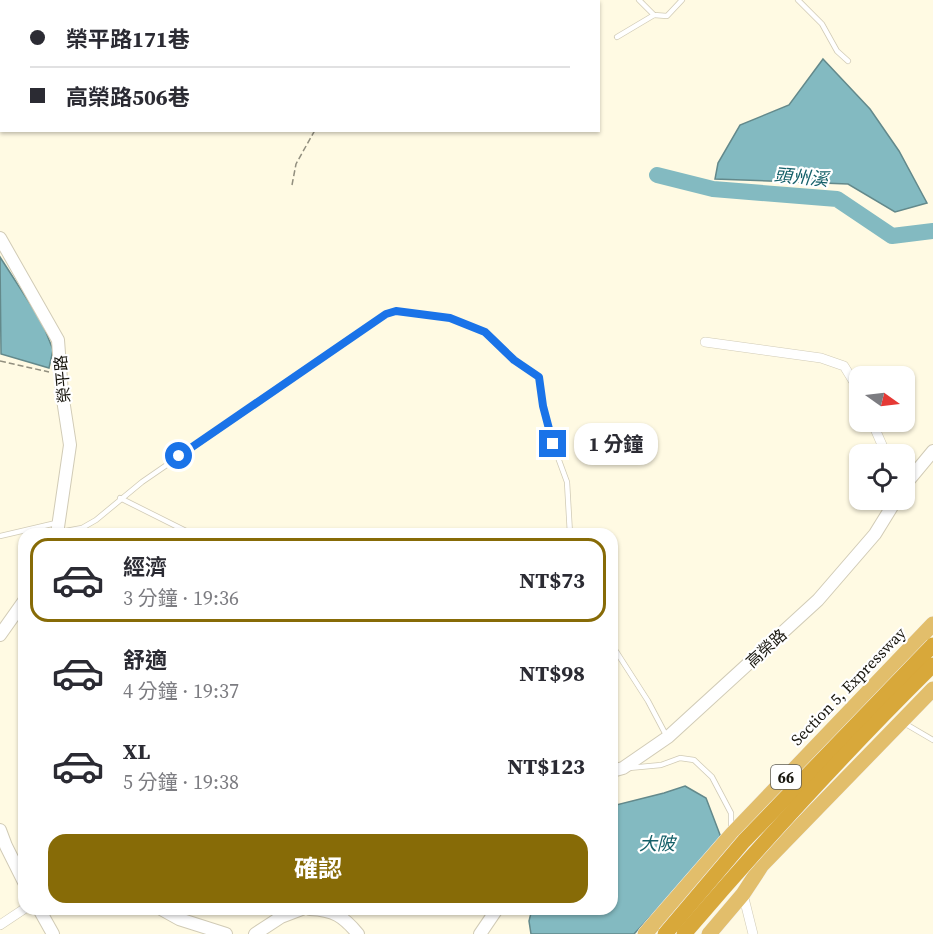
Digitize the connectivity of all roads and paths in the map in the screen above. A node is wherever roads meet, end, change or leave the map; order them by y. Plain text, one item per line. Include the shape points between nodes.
1 (639, 0) edge
2 (682, 0) edge
3 (798, 0) edge
4 (654, 15) junction
5 (617, 37) dead end
6 (848, 61) dead end
7 (314, 132) edge
8 (292, 185) dead end
9 (0, 238) edge
10 (705, 342) dead end
11 (0, 361) edge
12 (849, 374) edge
13 (62, 393) junction
14 (933, 451) edge
15 (915, 473) edge
16 (120, 498) junction
17 (890, 510) edge
18 (58, 528) edge
19 (82, 528) edge
20 (180, 528) edge
21 (570, 528) edge
22 (18, 534) edge
23 (0, 536) edge
24 (18, 610) edge
25 (933, 624) edge
26 (0, 635) edge
27 (933, 645) edge
28 (618, 654) edge
29 (933, 666) edge
30 (933, 689) edge
31 (902, 721) junction
32 (668, 737) junction
33 (933, 740) edge
34 (618, 770) edge
35 (0, 830) edge
36 (732, 834) junction
37 (3, 848) edge
38 (18, 872) edge
39 (743, 894) junction
40 (18, 913) edge
41 (42, 915) edge
42 (172, 915) edge
43 (286, 915) edge
44 (337, 915) edge
45 (493, 915) edge
46 (0, 925) edge
47 (53, 934) edge
48 (226, 934) edge
49 (255, 934) edge
50 (358, 934) edge
51 (480, 934) edge
52 (645, 934) edge
53 (665, 934) edge
54 (684, 934) edge
55 (708, 934) edge
56 (753, 934) edge

1 - 4 lane
2 - 4 lane via 667,16
3 - 6 lane via 822,24 837,51
4 - 5 lane
7 - 8 path via 296,164
9 - 13 street, 榮平路 via 58,340
10 - 12 street via 821,358 844,366
11 - 13 path via 48,371
13 - 18 street, 榮平路 via 70,445
14 - 15 street
16 - 19 lane
16 - 20 lane
16 - 21 lane via 386,314 396,311 450,318 485,332 539,377 553,444 567,482
17 - 32 street, 高榮路 via 875,534 818,600
22 - 23 lane
24 - 26 street
25 - 36 main road, Section 5, Expressway / 66
27 - 53 highway, 66, bridge via 744,841
28 - 32 lane
29 - 54 highway, 66, bridge via 753,854
30 - 31 main road
31 - 33 lane
31 - 39 main road via 762,865
32 - 34 street, 高榮路
34 - 36 lane via 661,765 680,758 694,760 712,777 730,813
35 - 37 street
36 - 52 main road, Section 5, Expressway / 66
37 - 38 street
39 - 55 main road
39 - 56 street
40 - 46 street
41 - 47 street
42 - 48 street
43 - 49 street
44 - 50 street
45 - 51 street

